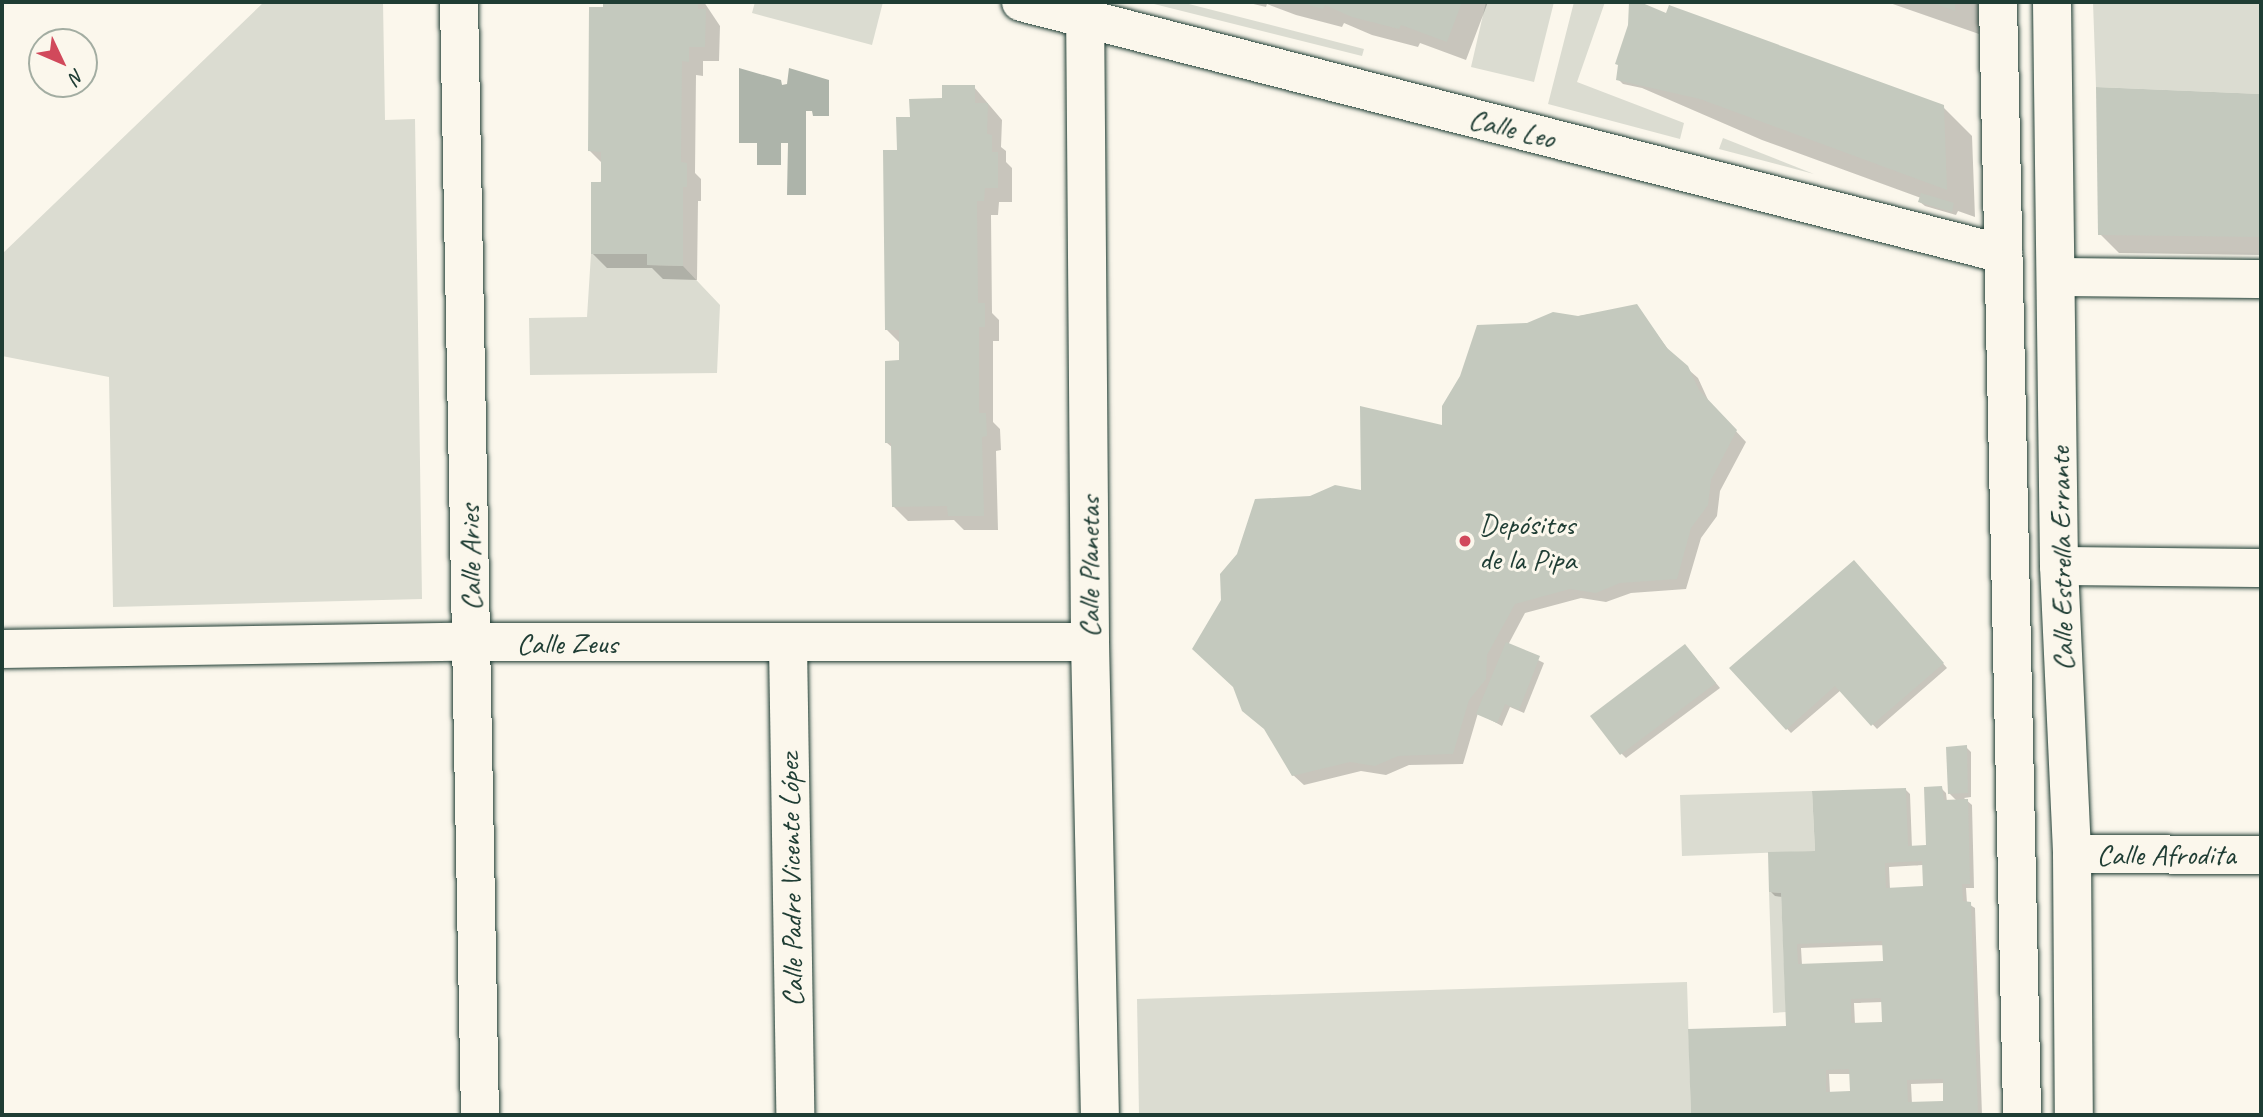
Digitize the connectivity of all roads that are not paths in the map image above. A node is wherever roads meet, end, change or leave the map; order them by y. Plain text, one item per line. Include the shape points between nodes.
1 (459, 2) edge
2 (1021, 2) edge
3 (1998, 2) edge
4 (2052, 2) edge
5 (1086, 10) edge
6 (2003, 254) junction
7 (2056, 277) junction
8 (2261, 279) edge
9 (2060, 566) junction
10 (2261, 568) edge
11 (472, 642) junction
12 (1090, 642) junction
13 (788, 644) junction
14 (2, 649) edge
15 (2071, 853) junction
16 (2261, 855) edge
17 (480, 1115) edge
18 (795, 1115) edge
19 (1100, 1115) edge
20 (2022, 1115) edge
21 (2074, 1115) edge

1 - 11 street, Calle Aries
2 - 5 street, Calle Leo
3 - 6 street, Calle Estrella Errante
4 - 7 street, Calle Estrella Errante
5 - 6 street, Calle Leo
5 - 12 street, Calle Planetas
6 - 20 street, Calle Estrella Errante
7 - 8 street
7 - 9 street, Calle Estrella Errante
9 - 10 street
9 - 15 street, Calle Estrella Errante
11 - 13 street, Calle Zeus
11 - 14 street, Calle Zeus
11 - 17 street, Calle Aries
12 - 13 street, Calle Zeus
12 - 19 street, Calle Planetas
13 - 18 street, Calle Padre Vicente López
15 - 16 street, Calle Afrodita
15 - 21 street, Calle Estrella Errante

